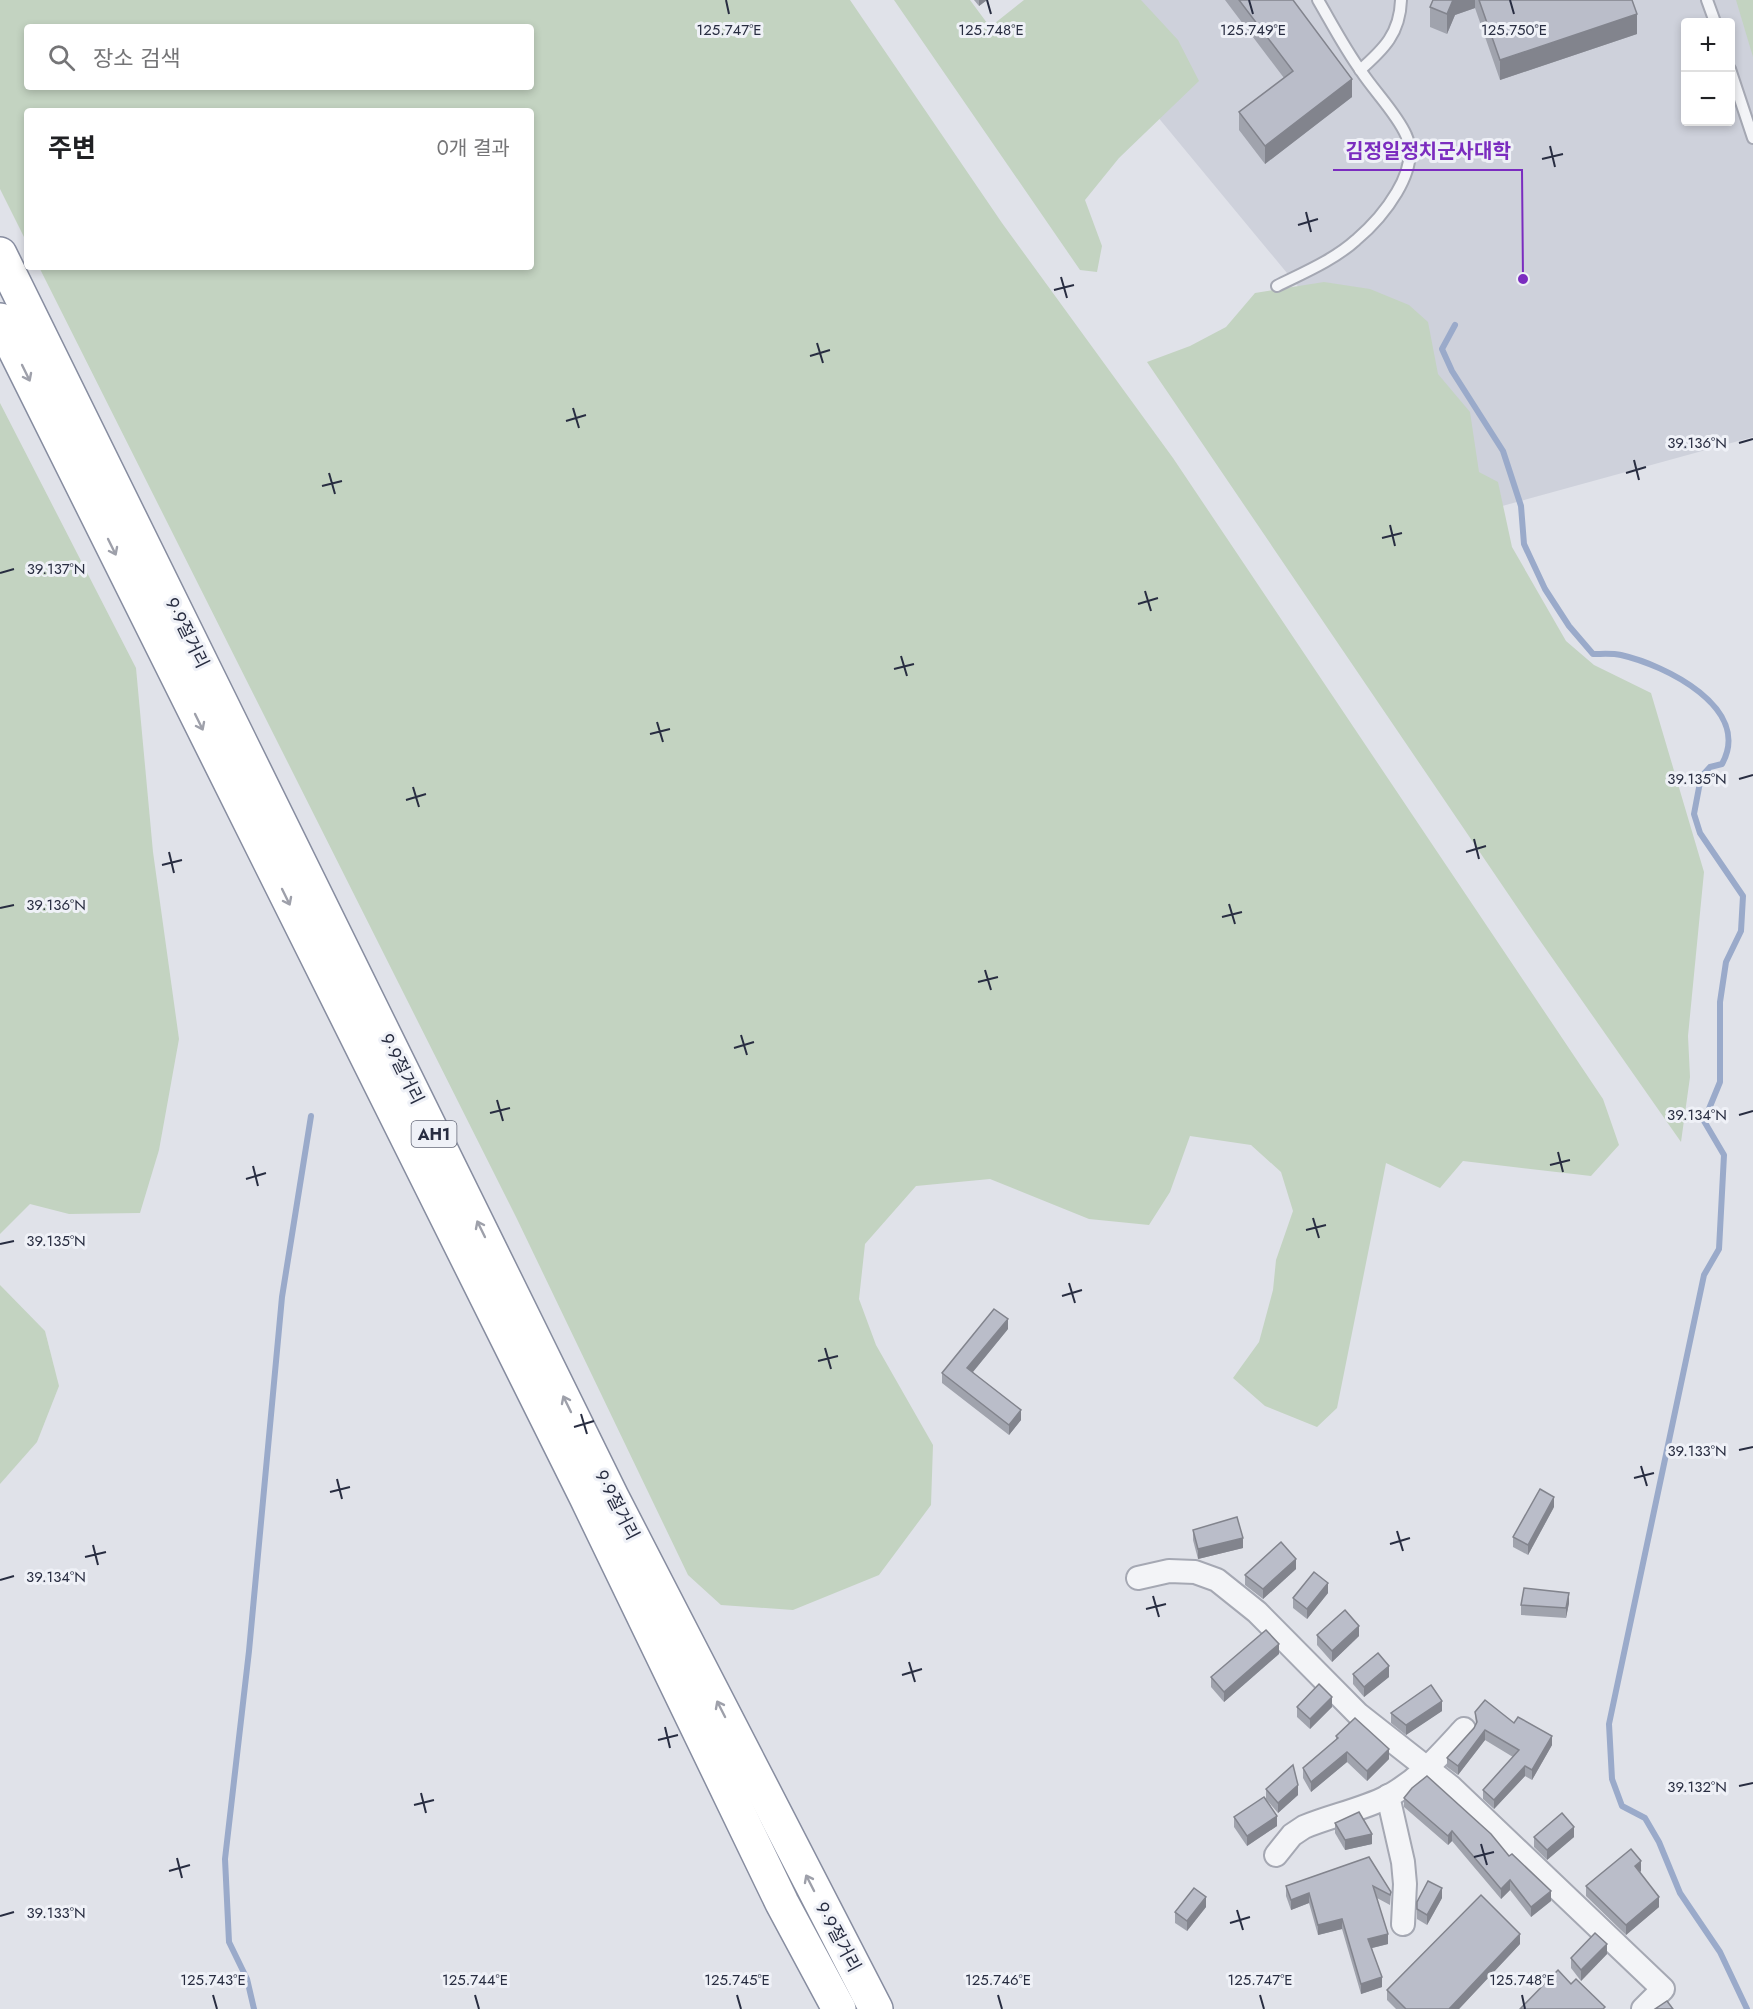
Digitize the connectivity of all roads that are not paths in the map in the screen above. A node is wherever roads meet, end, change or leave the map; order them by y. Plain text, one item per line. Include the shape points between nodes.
1 (1318, 0) edge
2 (1401, 0) edge
3 (1707, 0) edge
4 (1714, 18) edge
5 (1360, 70) junction
6 (1732, 72) edge
7 (1753, 138) edge
8 (0, 254) edge
9 (1277, 286) dead end
10 (0, 320) edge
11 (1138, 1578) dead end
12 (1464, 1729) dead end
13 (1428, 1769) junction
14 (1388, 1796) junction
15 (1276, 1855) dead end
16 (1403, 1924) dead end
17 (839, 2009) edge
18 (876, 2009) edge
19 (1643, 2009) edge

1 - 5 lane
2 - 5 lane via 1401,17 1394,35
3 - 4 lane
5 - 9 lane via 1407,135 1411,156 1405,178 1387,207 1356,241
6 - 7 lane
18 -> 8 highway, 9·9절거리 / AH1 via 607,1486
10 -> 17 highway, 9·9절거리 / AH1 via 586,1497 782,1903
11 - 13 street via 1169,1571 1195,1572 1217,1580 1257,1612 1358,1714
12 - 13 street
13 - 14 street
13 - 19 street via 1556,1884 1664,1989
14 - 15 street via 1304,1827
14 - 16 street via 1403,1862

